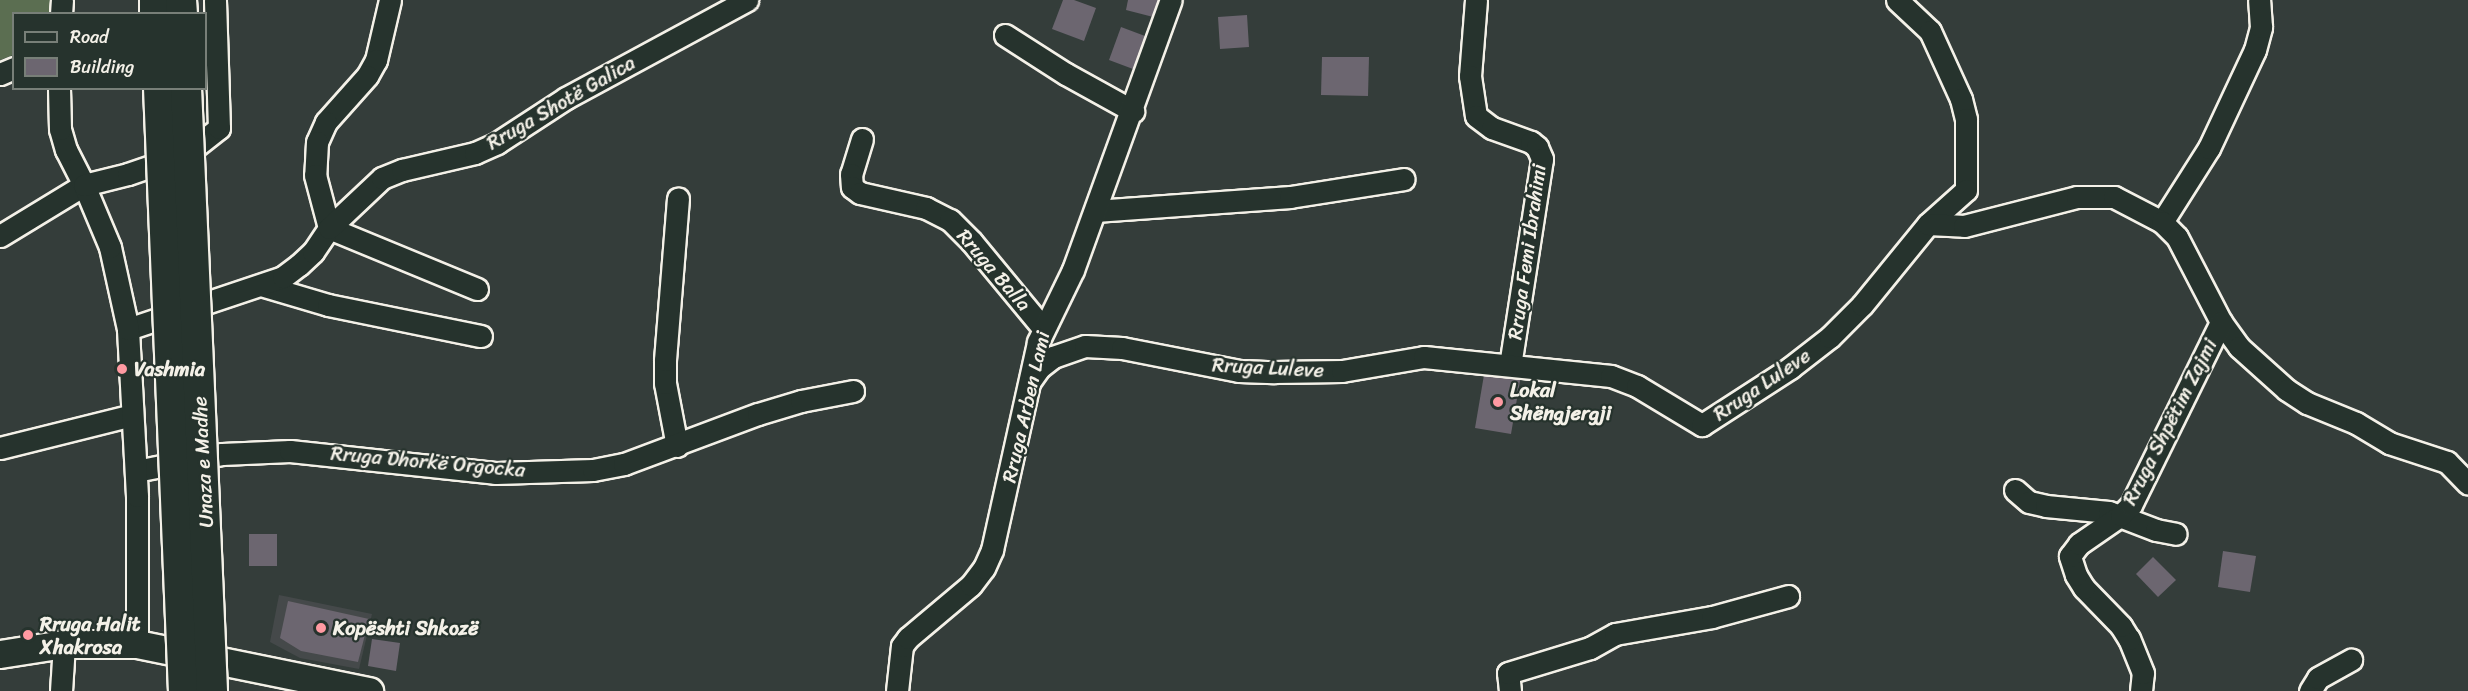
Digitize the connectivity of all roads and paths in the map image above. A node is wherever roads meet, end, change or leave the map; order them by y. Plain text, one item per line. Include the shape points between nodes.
1 (215, 0) edge
2 (390, 0) edge
3 (747, 0) edge
4 (1172, 0) edge
5 (1476, 0) edge
6 (1897, 0) edge
7 (2259, 0) edge
8 (1005, 35) dead end
9 (59, 90) edge
10 (159, 90) edge
11 (186, 90) edge
12 (1133, 111) junction
13 (862, 139) dead end
14 (1404, 179) dead end
15 (84, 185) junction
16 (678, 199) dead end
17 (1095, 211) junction
18 (2162, 222) junction
19 (1928, 224) junction
20 (328, 228) junction
21 (0, 236) edge
22 (167, 285) junction
23 (264, 286) junction
24 (477, 289) dead end
25 (2222, 321) junction
26 (1043, 328) junction
27 (128, 329) junction
28 (481, 336) dead end
29 (1510, 365) junction
30 (200, 385) junction
31 (1029, 387) junction
32 (854, 391) dead end
33 (132, 415) junction
34 (677, 446) junction
35 (0, 448) edge
36 (136, 471) junction
37 (2468, 484) edge
38 (2015, 490) dead end
39 (2121, 515) junction
40 (2176, 534) dead end
41 (1788, 596) dead end
42 (64, 644) junction
43 (137, 644) junction
44 (0, 654) edge
45 (2351, 660) dead end
46 (61, 691) edge
47 (171, 691) edge
48 (184, 691) edge
49 (212, 691) edge
50 (228, 691) edge
51 (369, 691) edge
52 (897, 691) edge
53 (1510, 691) edge
54 (2141, 691) edge
55 (2310, 691) edge

1 - 15 street via 219,128 186,154
2 - 20 street via 372,68 326,122 317,142 315,175
3 - 20 street, Rruga Shotë Galica via 566,98 497,143 475,153 382,178
4 - 12 street, Rruga Arben Lami
5 - 29 street, Rruga Femi Ibrahimi via 1470,76 1476,116 1491,128 1531,142 1542,159
6 - 19 street via 1930,31 1966,119 1966,190
7 - 18 street via 2261,27 2254,50 2208,148
8 - 12 street
9 - 15 street via 60,129
10 - 22 highway, Unaza e Madhe, bridge
11 - 30 highway, Unaza e Madhe, bridge
12 - 17 street, Rruga Arben Lami
13 - 26 street, Rruga Balla via 851,174 852,187 860,193 926,208 950,220
14 - 17 street via 1290,197
15 - 21 street
15 - 27 street via 110,247
16 - 34 street via 665,360 665,383
17 - 26 street, Rruga Arben Lami via 1073,270
18 - 19 street via 2129,202 2097,196 2077,197 1975,225
18 - 25 street via 2181,245
19 - 29 street, Rruga Luleve via 1862,305 1830,337 1702,425 1626,380
20 - 23 street, Rruga Shotë Galica via 299,265
20 - 24 street
22 - 47 highway, bridge via 157,349
22 - 48 highway, Unaza e Madhe, bridge
23 - 27 street, Rruga Shotë Galica
23 - 28 street via 328,305
25 - 37 street via 2239,347 2287,390 2389,443 2447,462
25 - 39 street, Rruga Shpëtim Zajmi via 2131,505
26 - 31 street, Rruga Arben Lami
27 - 33 street
29 - 31 street, Rruga Luleve via 1424,357 1342,371 1239,371 1122,348 1085,346 1053,357 1039,368
30 - 49 highway, Unaza e Madhe, bridge
30 - 50 highway, bridge via 217,451
31 - 52 street, Rruga Arben Lami via 999,526 984,568 971,585 902,646
32 - 34 street, Rruga Dhorkë Orgocka via 758,414
33 - 35 street
33 - 36 street
34 - 36 street, Rruga Dhorkë Orgocka via 624,464 583,471 495,473 290,451 222,454
36 - 43 street
38 - 39 street via 2029,502
39 - 40 street
39 - 54 street, Rruga Shpëtim Zajmi via 2079,544 2070,556 2084,588 2129,639 2143,673
41 - 53 street via 1712,617 1615,634 1590,648 1508,673
42 - 43 main road
42 - 44 main road
42 - 46 street
43 - 51 main road
45 - 55 street via 2318,678

